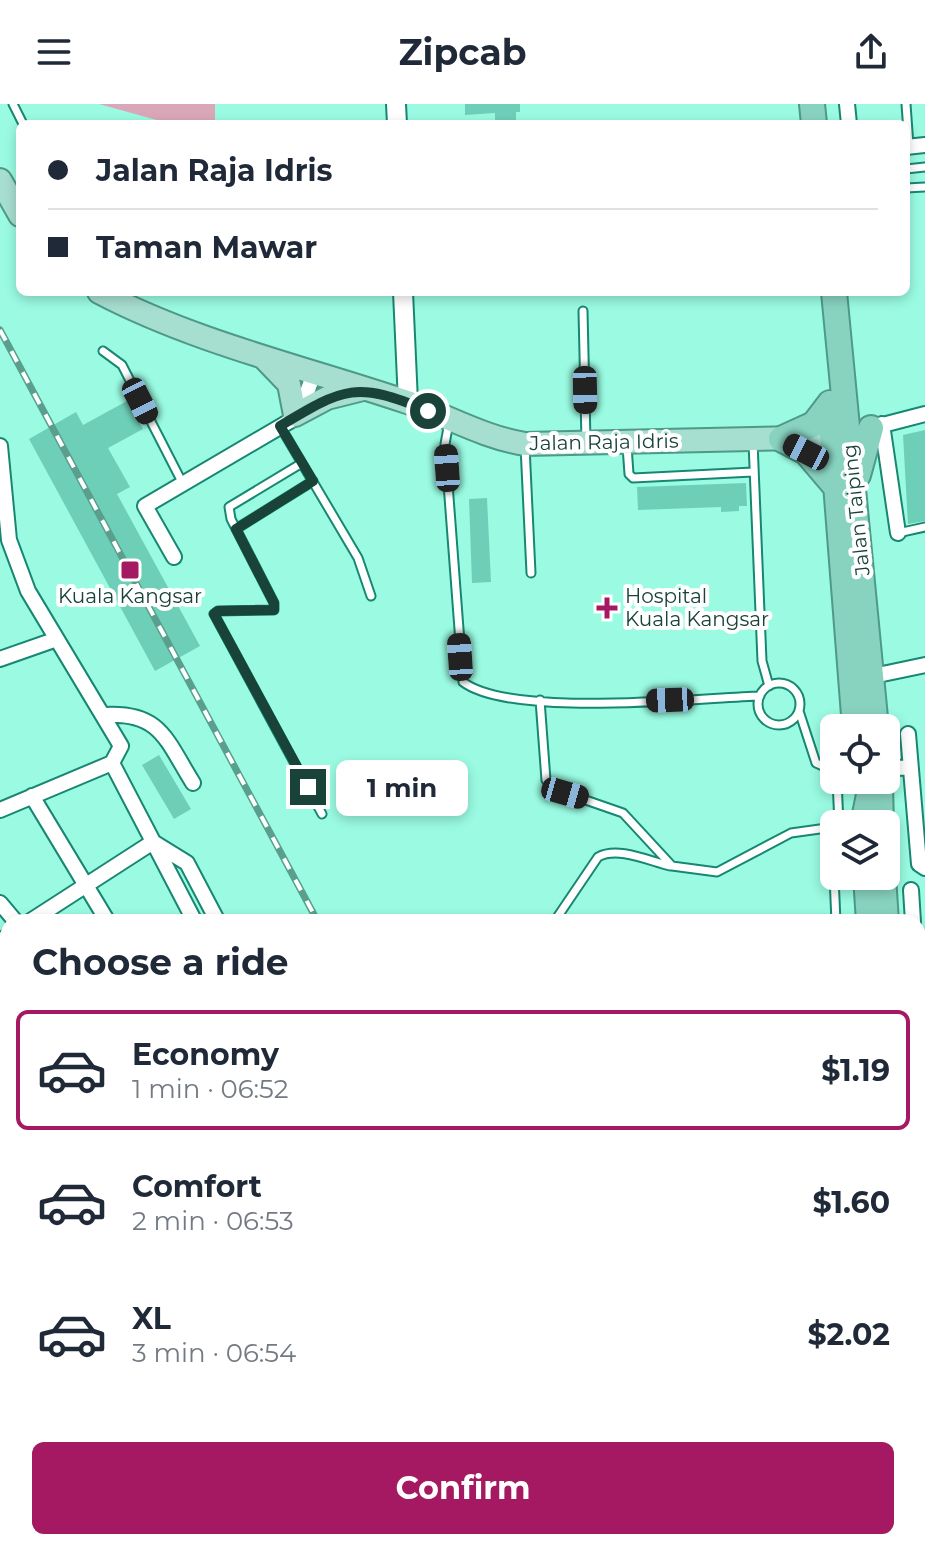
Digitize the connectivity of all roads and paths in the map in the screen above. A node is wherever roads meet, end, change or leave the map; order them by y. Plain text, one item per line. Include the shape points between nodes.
1 (0, 180) edge
2 (16, 208) edge
3 (107, 296) edge
4 (403, 296) edge
5 (821, 296) edge
6 (834, 296) edge
7 (583, 311) dead end
8 (103, 351) dead end
9 (261, 355) junction
10 (314, 373) junction
11 (365, 389) junction
12 (408, 402) junction
13 (830, 403) junction
14 (925, 414) edge
15 (449, 420) junction
16 (288, 421) junction
17 (877, 426) junction
18 (840, 438) junction
19 (781, 439) junction
20 (753, 440) junction
21 (627, 442) junction
22 (586, 443) junction
23 (525, 444) junction
24 (0, 446) edge
25 (302, 463) junction
26 (753, 472) junction
27 (313, 481) junction
28 (183, 484) junction
29 (845, 490) junction
30 (925, 527) edge
31 (236, 529) junction
32 (898, 533) joint
33 (174, 557) dead end
34 (531, 573) dead end
35 (371, 596) dead end
36 (57, 639) junction
37 (0, 659) edge
38 (925, 665) edge
39 (873, 676) junction
40 (769, 686) junction
41 (760, 696) junction
42 (540, 700) junction
43 (799, 711) junction
44 (854, 714) edge
45 (875, 714) edge
46 (105, 715) junction
47 (908, 734) dead end
48 (112, 763) junction
49 (820, 765) edge
50 (910, 767) junction
51 (900, 768) edge
52 (193, 783) dead end
53 (32, 796) junction
54 (0, 810) edge
55 (322, 814) dead end
56 (820, 829) edge
57 (153, 842) junction
58 (672, 866) junction
59 (925, 868) edge
60 (86, 885) junction
61 (835, 890) edge
62 (870, 890) edge
63 (882, 890) edge
64 (911, 890) dead end
65 (41, 914) edge
66 (103, 914) edge
67 (191, 914) edge
68 (214, 914) edge
69 (559, 914) edge
70 (836, 914) edge
71 (878, 914) edge
72 (880, 914) edge
73 (913, 914) edge

1 - 2 main road
3 - 9 main road, Jalan Raja Idris via 153,318
4 - 12 street
5 - 13 highway, Jalan Taiping
6 - 18 highway, Jalan Taiping
7 - 22 lane
8 - 28 lane via 122,365
9 - 10 main road, Jalan Raja Idris
9 - 16 main road via 284,375 293,393
10 - 11 main road, Jalan Raja Idris
10 - 16 street via 301,409
11 - 12 main road, Jalan Raja Idris
11 - 16 main road via 327,398
12 - 15 main road, Jalan Raja Idris
13 - 18 highway, Jalan Taiping
13 - 19 highway via 814,424
14 - 17 street
15 - 23 main road, Jalan Raja Idris via 497,440
15 - 42 lane via 445,444 463,682 481,692
16 - 25 lane
16 - 28 street
17 - 18 street
17 - 29 highway
17 - 32 street
18 - 19 main road, Jalan Raja Idris
18 - 29 highway, Jalan Taiping
19 - 20 main road, Jalan Raja Idris
19 - 29 highway via 806,452
20 - 21 main road, Jalan Raja Idris
20 - 26 lane
21 - 22 main road, Jalan Raja Idris
21 - 26 lane via 633,478
22 - 23 main road, Jalan Raja Idris
23 - 34 lane
24 - 36 street via 9,540 28,591
25 - 27 lane
25 - 31 lane via 229,507
26 - 40 lane via 762,661
27 - 31 lane
27 - 35 lane via 358,558
28 - 33 street via 145,506
29 - 39 highway, Jalan Taiping
29 - 44 highway, Jalan Taiping
30 - 32 lane
31 - 55 lane via 274,610 214,614
36 - 37 street
36 - 46 street
38 - 39 street
39 - 45 highway, Jalan Taiping
40 - 41 lane
40 - 43 lane via 781,683 792,688
41 - 42 lane
41 - 43 lane via 759,711 772,723 784,724
42 - 58 lane via 546,780 554,789 623,813
43 - 49 lane
46 - 48 street via 121,746
46 - 52 street via 131,714 157,725
47 - 50 street
48 - 53 street
48 - 57 street
50 - 51 street
50 - 59 street via 919,864
53 - 54 street
53 - 60 street
56 - 58 lane via 791,833 717,872
57 - 60 street
57 - 67 street
57 - 68 street via 187,863
58 - 69 lane via 604,854
60 - 65 street
60 - 66 street
61 - 70 lane
62 - 71 highway
63 - 72 highway
64 - 73 street

